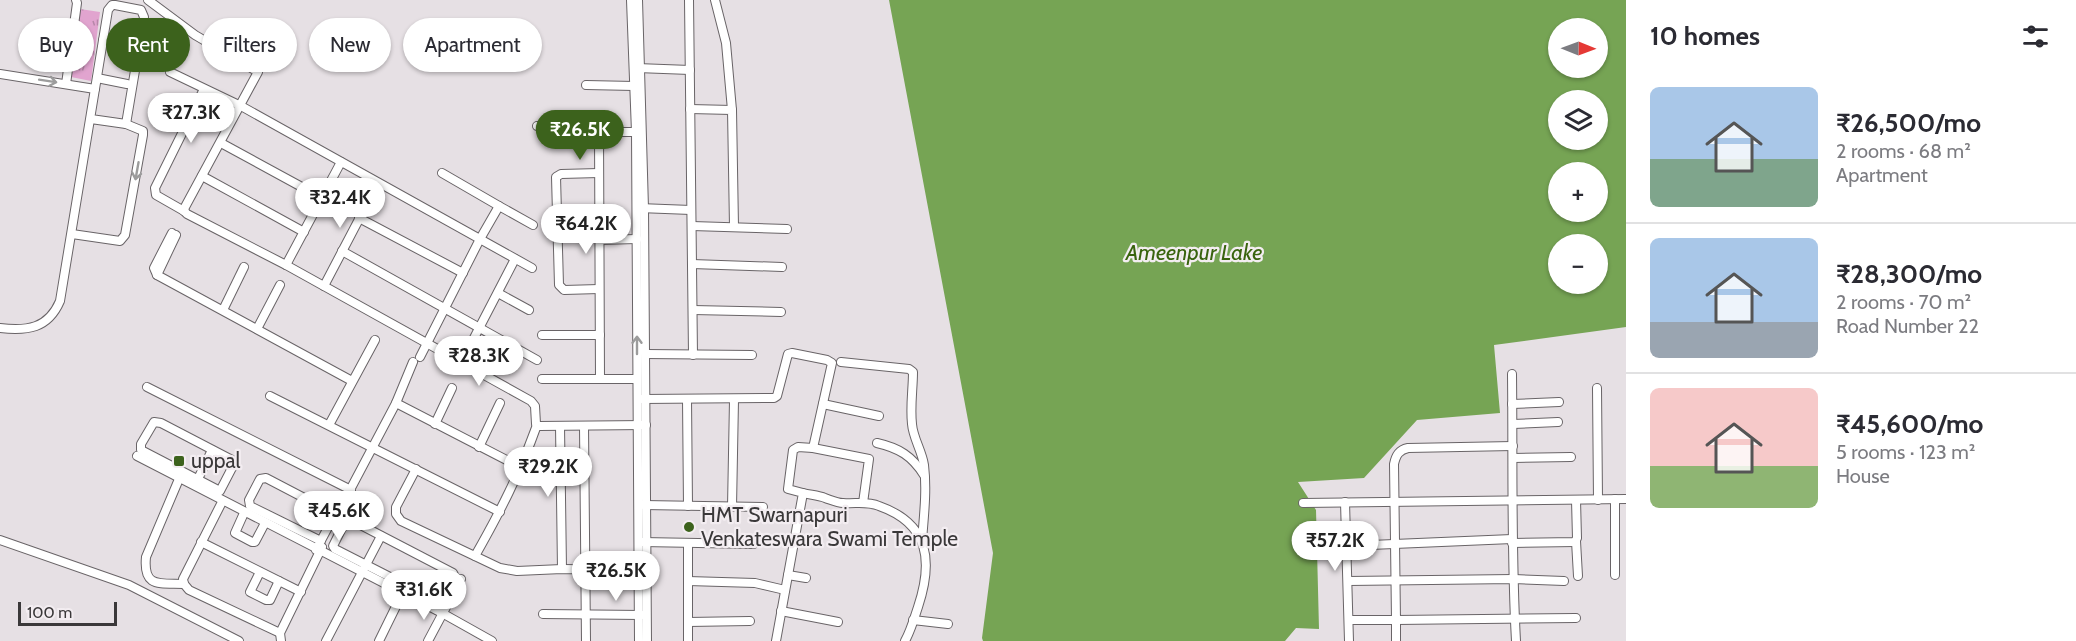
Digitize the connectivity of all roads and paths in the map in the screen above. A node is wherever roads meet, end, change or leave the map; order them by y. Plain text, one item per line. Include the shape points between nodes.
1 (76, 0) edge
2 (148, 0) edge
3 (631, 0) edge
4 (638, 0) edge
5 (689, 0) edge
6 (715, 0) edge
7 (103, 40) junction
8 (106, 40) edge
9 (637, 68) junction
10 (690, 70) junction
11 (170, 72) dead end
12 (0, 74) edge
13 (97, 78) junction
14 (66, 84) junction
15 (127, 84) dead end
16 (585, 85) dead end
17 (634, 86) junction
18 (95, 89) junction
19 (204, 89) junction
20 (241, 106) junction
21 (690, 109) junction
22 (732, 110) junction
23 (92, 119) junction
24 (126, 124) junction
25 (537, 126) dead end
26 (599, 132) junction
27 (636, 132) junction
28 (220, 143) junction
29 (341, 162) junction
30 (442, 173) dead end
31 (599, 173) junction
32 (202, 176) junction
33 (378, 183) junction
34 (322, 198) junction
35 (499, 206) junction
36 (640, 208) junction
37 (691, 210) junction
38 (184, 211) junction
39 (359, 218) junction
40 (533, 225) dead end
41 (692, 226) junction
42 (734, 227) junction
43 (787, 230) dead end
44 (304, 232) junction
45 (72, 234) junction
46 (174, 234) dead end
47 (480, 239) junction
48 (637, 239) junction
49 (599, 240) junction
50 (342, 251) junction
51 (515, 259) junction
52 (692, 264) junction
53 (285, 265) junction
54 (244, 267) dead end
55 (782, 267) dead end
56 (532, 268) dead end
57 (463, 273) junction
58 (280, 285) dead end
59 (324, 286) junction
60 (599, 289) junction
61 (498, 293) junction
62 (444, 309) junction
63 (223, 310) junction
64 (529, 310) dead end
65 (693, 310) junction
66 (781, 312) dead end
67 (0, 328) edge
68 (479, 328) junction
69 (257, 329) junction
70 (542, 335) dead end
71 (600, 335) junction
72 (375, 340) dead end
73 (426, 344) junction
74 (646, 354) junction
75 (693, 355) junction
76 (752, 355) dead end
77 (420, 357) dead end
78 (537, 360) dead end
79 (413, 362) dead end
80 (842, 362) dead end
81 (461, 363) junction
82 (1512, 374) dead end
83 (600, 379) junction
84 (637, 379) junction
85 (542, 380) dead end
86 (352, 381) junction
87 (147, 387) dead end
88 (452, 388) dead end
89 (1597, 388) dead end
90 (270, 396) dead end
91 (642, 399) junction
92 (687, 399) junction
93 (734, 400) junction
94 (1559, 402) dead end
95 (396, 403) junction
96 (500, 403) dead end
97 (823, 404) junction
98 (1512, 404) junction
99 (879, 416) dead end
100 (1558, 422) dead end
101 (435, 424) junction
102 (1513, 424) junction
103 (329, 425) junction
104 (537, 425) junction
105 (642, 425) junction
106 (560, 426) junction
107 (584, 426) junction
108 (877, 443) dead end
109 (1513, 446) junction
110 (479, 447) junction
111 (373, 448) junction
112 (813, 448) junction
113 (212, 450) junction
114 (137, 456) dead end
115 (1513, 458) junction
116 (1571, 458) dead end
117 (522, 468) junction
118 (416, 469) junction
119 (925, 477) junction
120 (180, 479) junction
121 (196, 483) junction
122 (351, 490) junction
123 (803, 493) junction
124 (219, 497) junction
125 (1615, 499) junction
126 (1626, 499) edge
127 (1576, 500) junction
128 (1598, 500) junction
129 (1514, 501) junction
130 (1345, 502) junction
131 (1395, 502) junction
132 (863, 503) junction
133 (1303, 503) dead end
134 (643, 505) junction
135 (688, 506) junction
136 (341, 507) dead end
137 (732, 507) junction
138 (763, 507) dead end
139 (500, 512) junction
140 (244, 513) junction
141 (336, 521) dead end
142 (265, 523) junction
143 (286, 529) junction
144 (381, 536) junction
145 (0, 540) edge
146 (922, 540) junction
147 (1512, 541) junction
148 (1576, 541) junction
149 (201, 542) junction
150 (321, 542) junction
151 (643, 542) junction
152 (688, 543) junction
153 (1395, 543) junction
154 (754, 544) dead end
155 (1347, 546) junction
156 (318, 550) junction
157 (475, 556) junction
158 (364, 568) junction
159 (562, 569) junction
160 (586, 569) junction
161 (643, 570) junction
162 (260, 572) junction
163 (788, 575) junction
164 (1615, 575) dead end
165 (1578, 576) dead end
166 (806, 578) dead end
167 (461, 579) dead end
168 (1514, 579) junction
169 (1395, 580) junction
170 (279, 581) junction
171 (688, 581) junction
172 (1348, 581) junction
173 (1564, 581) dead end
174 (184, 584) junction
175 (404, 589) junction
176 (785, 590) junction
177 (301, 592) junction
178 (440, 609) junction
179 (781, 611) junction
180 (543, 614) dead end
181 (586, 614) junction
182 (643, 615) junction
183 (1576, 618) dead end
184 (1514, 619) junction
185 (914, 620) junction
186 (1349, 620) junction
187 (1396, 620) junction
188 (750, 621) dead end
189 (688, 622) junction
190 (838, 622) dead end
191 (948, 624) dead end
192 (280, 637) edge
193 (239, 641) edge
194 (326, 641) edge
195 (379, 641) edge
196 (429, 641) edge
197 (492, 641) edge
198 (586, 641) edge
199 (639, 641) edge
200 (647, 641) edge
201 (688, 641) edge
202 (776, 641) edge
203 (904, 641) edge
204 (1349, 641) edge
205 (1396, 641) edge
206 (1516, 641) edge

1 - 14 street
2 - 20 street via 195,35 258,71
3 - 9 street
4 - 9 street
5 - 10 street
6 - 22 street via 726,43
7 - 8 street
7 - 13 street
7 - 24 street via 112,5 144,12
9 - 10 street
9 - 17 street
9 - 36 street
10 - 21 street
11 - 19 street
12 -> 14 street
13 - 15 street
13 - 18 street
14 - 18 street
16 - 17 street
17 - 27 street
18 - 23 street
19 - 20 street
19 - 38 street via 154,188 156,195
20 - 28 street
20 - 29 street
21 - 22 street
21 - 37 street
22 - 42 street
23 - 24 street
23 - 45 street
24 -> 45 street via 143,131 126,235 120,241
25 - 26 street
26 - 27 street
26 - 31 street
27 - 36 street
28 - 32 street
28 - 34 street
29 - 33 street
29 - 34 street
30 - 35 street
31 - 49 street
31 - 60 street via 556,177 559,285 564,290
32 - 38 street
32 - 44 street
33 - 39 street
33 - 47 street
34 - 44 street
35 - 40 street
35 - 47 street
36 - 37 street
36 - 48 street
36 - 74 street
37 - 41 street
38 - 53 street
39 - 50 street
39 - 57 street
41 - 42 street
41 - 52 street
42 - 43 street
44 - 53 street
45 - 67 street via 56,310 30,329
46 - 63 street via 154,268 157,275
47 - 51 street
47 - 57 street
48 - 49 street
84 -> 48 street
49 - 60 street
50 - 59 street
50 - 62 street
51 - 56 street
51 - 61 street
52 - 55 street
52 - 65 street
53 - 59 street
54 - 63 street
57 - 62 street
58 - 69 street
59 - 73 street
60 - 71 street
61 - 64 street
61 - 68 street
62 - 68 street
62 - 73 street
63 - 69 street
65 - 66 street
65 - 75 street
68 - 78 street
68 - 81 street
69 - 86 street
70 - 71 street
71 - 83 street
72 - 86 street
73 - 77 street
73 - 81 street
74 - 75 street
74 - 91 street
75 - 76 street
79 - 95 street
80 - 119 street via 912,372 912,425
81 - 104 street via 531,401
82 - 98 street
83 - 84 street
83 - 85 street
84 - 91 street
86 - 103 street
87 - 122 street
88 - 101 street
89 - 128 street
90 - 103 street
91 - 92 street
91 - 105 street
92 - 93 street
92 - 135 street
93 - 97 street via 776,398 791,353 832,363
93 - 137 street
94 - 98 street
95 - 101 street
95 - 111 street
96 - 110 street
97 - 99 street
97 - 112 street
98 - 102 street
100 - 102 street
101 - 110 street
102 - 109 street
103 - 111 street
104 - 106 street
104 - 117 street
105 - 107 street
105 - 134 street
106 - 107 street
106 - 159 street
107 - 160 street
108 - 119 street via 909,456
109 - 115 street
109 - 131 street via 1402,449 1394,464
110 - 117 street
111 - 118 street
111 - 122 street
112 - 123 street via 793,450 788,489
112 - 132 street via 869,459
113 - 121 street
113 - 121 street via 158,422 152,424 141,444 141,450
113 - 124 street via 234,461
114 - 120 street
115 - 116 street
115 - 129 street
117 - 139 street
118 - 139 street
118 - 157 street via 396,514 401,521
119 - 146 street
120 - 121 street
120 - 174 street via 146,557 145,571 155,583
121 - 124 street
122 - 136 street
123 - 132 street via 842,503
123 - 163 street
124 - 140 street
124 - 149 street
125 - 126 street
125 - 128 street
125 - 164 street
127 - 128 street
127 - 129 street
127 - 148 street
129 - 131 street
129 - 147 street
130 - 131 street
130 - 133 street
130 - 155 street
131 - 153 street
132 - 146 street via 881,506 903,519
134 - 135 street
134 - 151 street
135 - 137 street
137 - 138 street
139 - 157 street
140 - 142 street
140 - 142 street via 235,533 252,542
141 - 156 street
142 - 143 street
143 - 150 street
143 - 150 street via 248,503 263,477 333,513
143 - 156 street
144 - 158 street
144 - 158 street via 348,519 340,532 333,546
144 - 178 street via 455,575
145 - 193 street via 129,585
146 - 185 street via 927,563
147 - 148 street
147 - 153 street
147 - 168 street
148 - 165 street
149 - 162 street
149 - 174 street
150 - 156 street
151 - 152 street
151 - 161 street
152 - 154 street
152 - 171 street
153 - 155 street
153 - 169 street
155 - 172 street
156 - 158 street
156 - 177 street
157 - 159 street via 517,571
158 - 175 street
158 - 194 street
159 - 160 street
160 - 161 street
160 - 181 street
161 - 182 street
162 - 170 street
162 - 170 street via 250,592 266,600 270,600
163 - 166 street
163 - 176 street
167 - 178 street
168 - 169 street
168 - 173 street
168 - 184 street
169 - 172 street
169 - 187 street
170 - 177 street
171 - 176 street via 754,583
171 - 189 street
172 - 186 street
174 - 192 street
175 - 178 street
175 - 195 street
176 - 179 street
177 - 192 street
178 - 196 street
178 - 197 street
179 - 190 street
179 - 202 street
180 - 181 street
181 - 182 street
181 - 198 street
182 - 199 street
182 - 200 street
183 - 184 street
184 - 187 street
184 - 206 street
185 - 191 street
185 - 203 street
186 - 187 street
186 - 204 street
187 - 205 street
188 - 189 street
189 - 201 street

